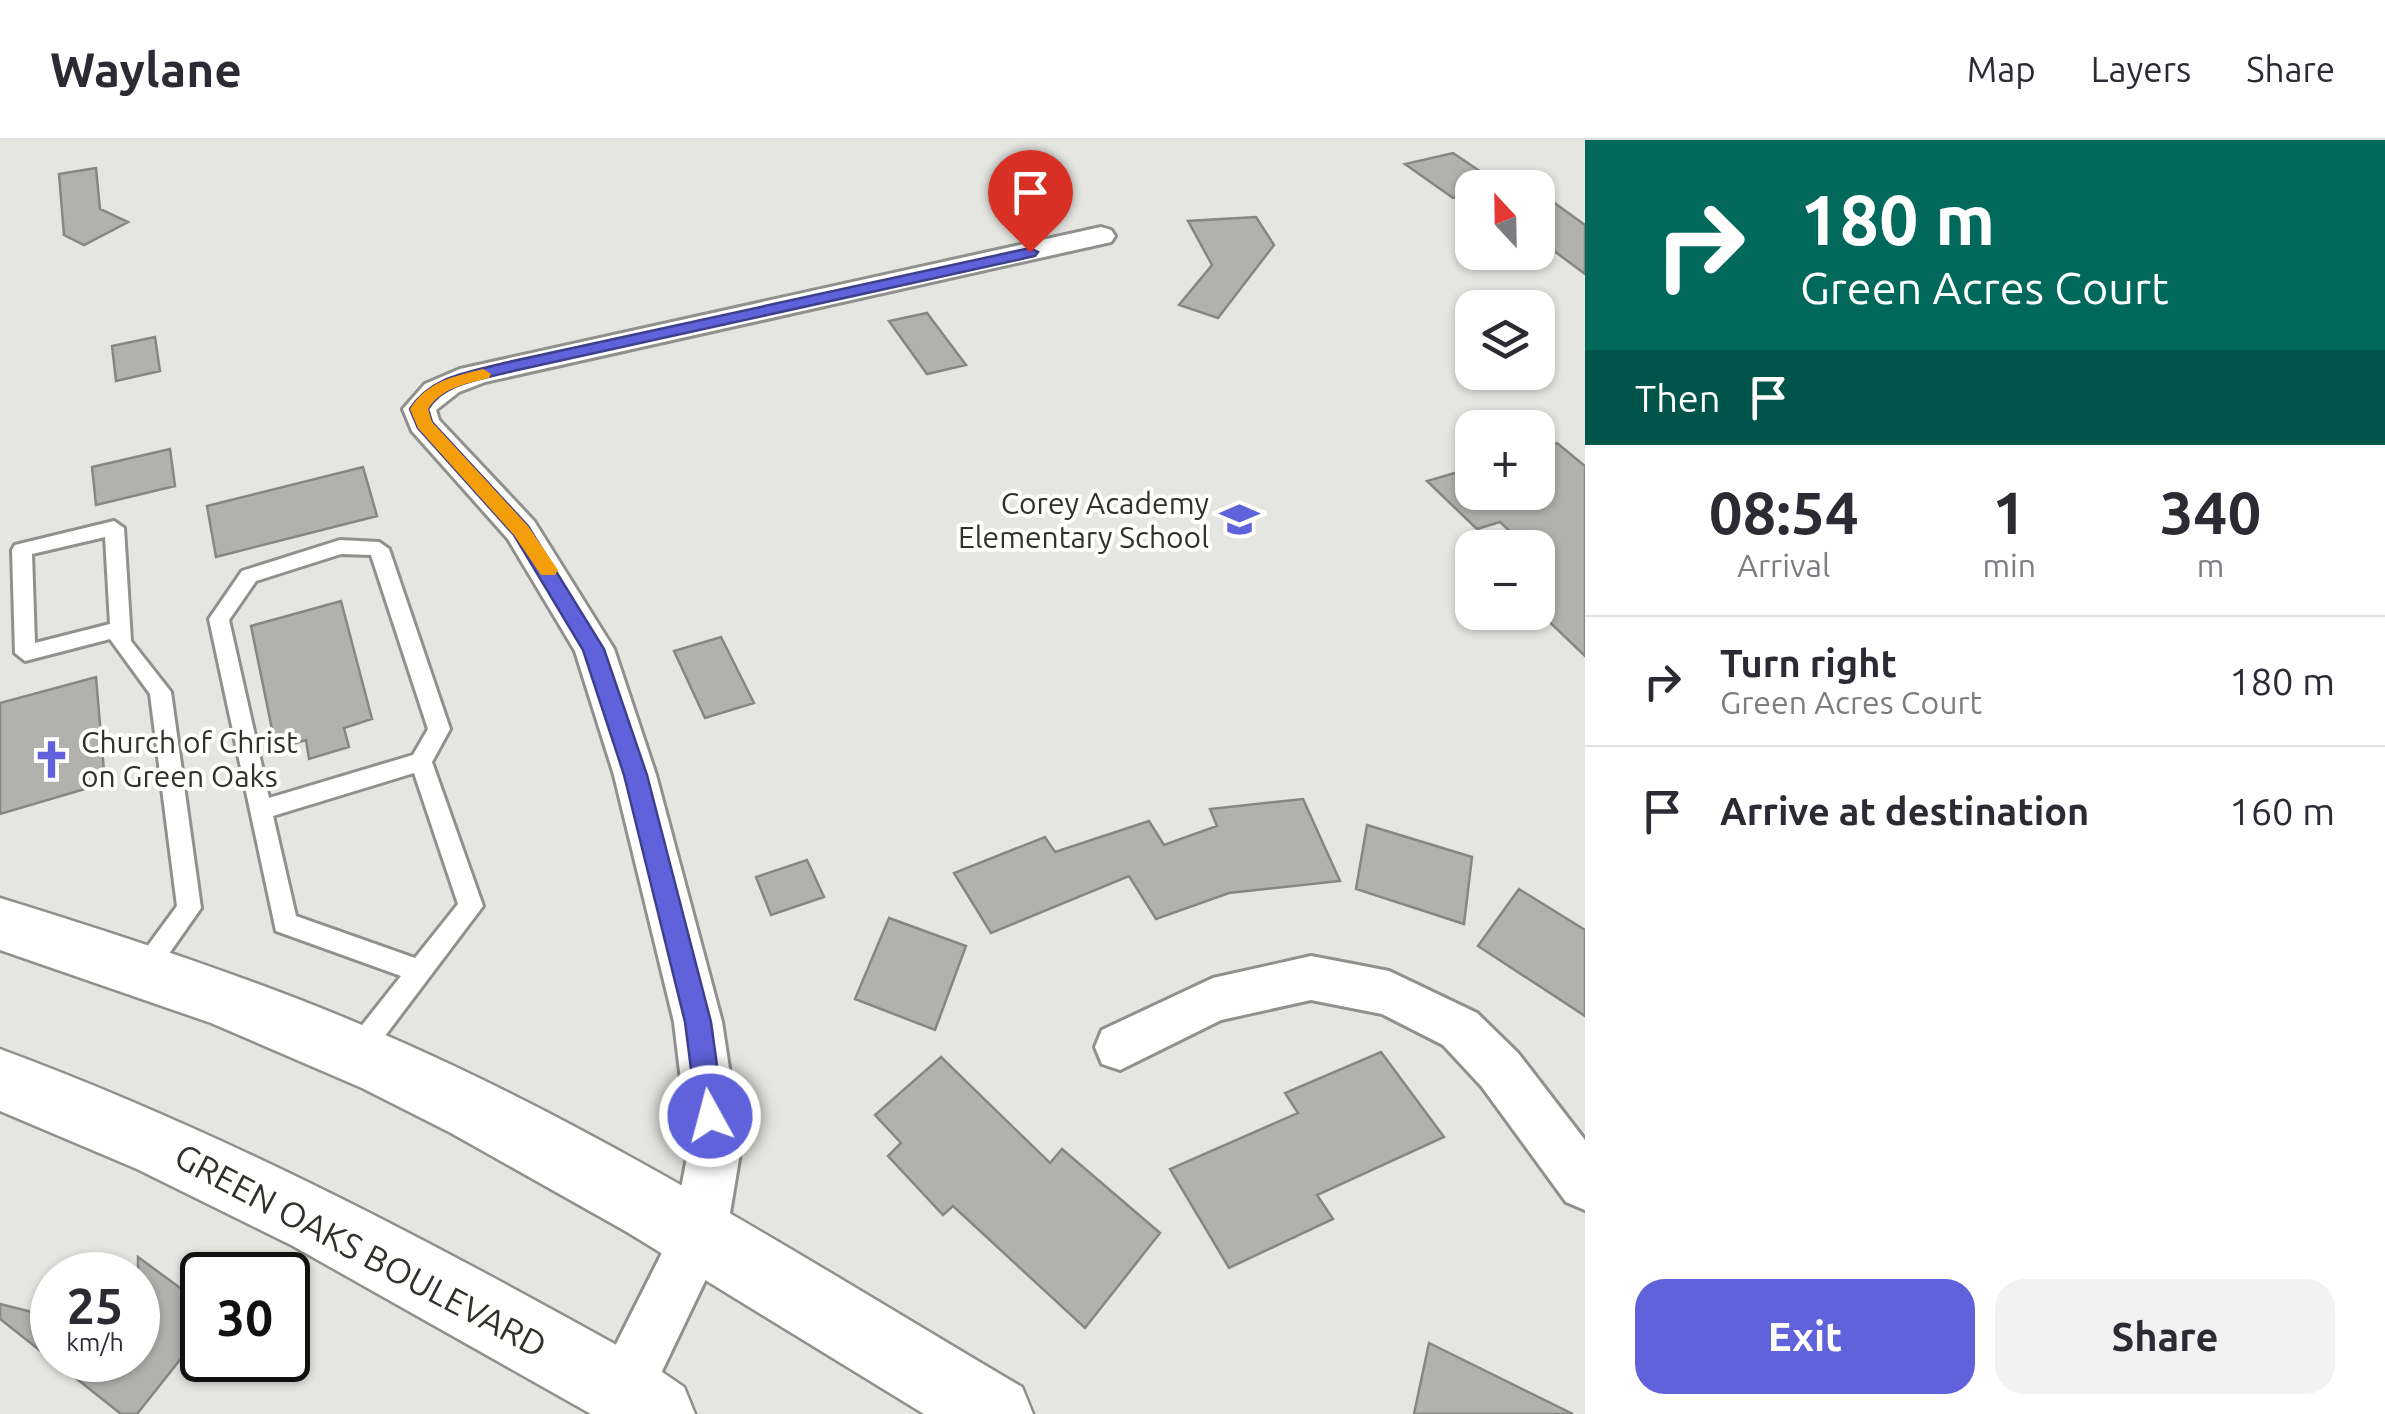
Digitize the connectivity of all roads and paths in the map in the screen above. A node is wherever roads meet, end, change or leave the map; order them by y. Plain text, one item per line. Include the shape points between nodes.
1 (1101, 236) dead end
2 (120, 629) junction
3 (421, 762) junction
4 (261, 810) junction
5 (0, 924) edge
6 (142, 970) junction
7 (420, 971) junction
8 (1120, 1047) dead end
9 (355, 1054) junction
10 (0, 1080) edge
11 (1585, 1183) edge
12 (699, 1237) junction
13 (640, 1402) edge
14 (996, 1414) edge

1 - 12 street via 510,366 448,383 428,394 419,409 424,424 521,530 549,572 594,649 619,717 698,1022 715,1147
2 - 2 lane via 114,528 22,550 25,653
2 - 6 lane via 121,643 160,692 189,908
3 - 4 lane
3 - 4 lane via 439,729 379,550 340,546 249,576 220,619
3 - 7 lane via 471,906
4 - 7 lane via 285,923
5 - 6 main road
6 - 9 main road
7 - 9 lane
8 - 11 street via 1213,1000 1311,978 1389,993 1460,1029 1500,1070
9 - 12 main road via 482,1115
10 - 13 main road, GREEN OAKS BOULEVARD via 166,1147 368,1246
12 - 13 street
12 - 14 main road

